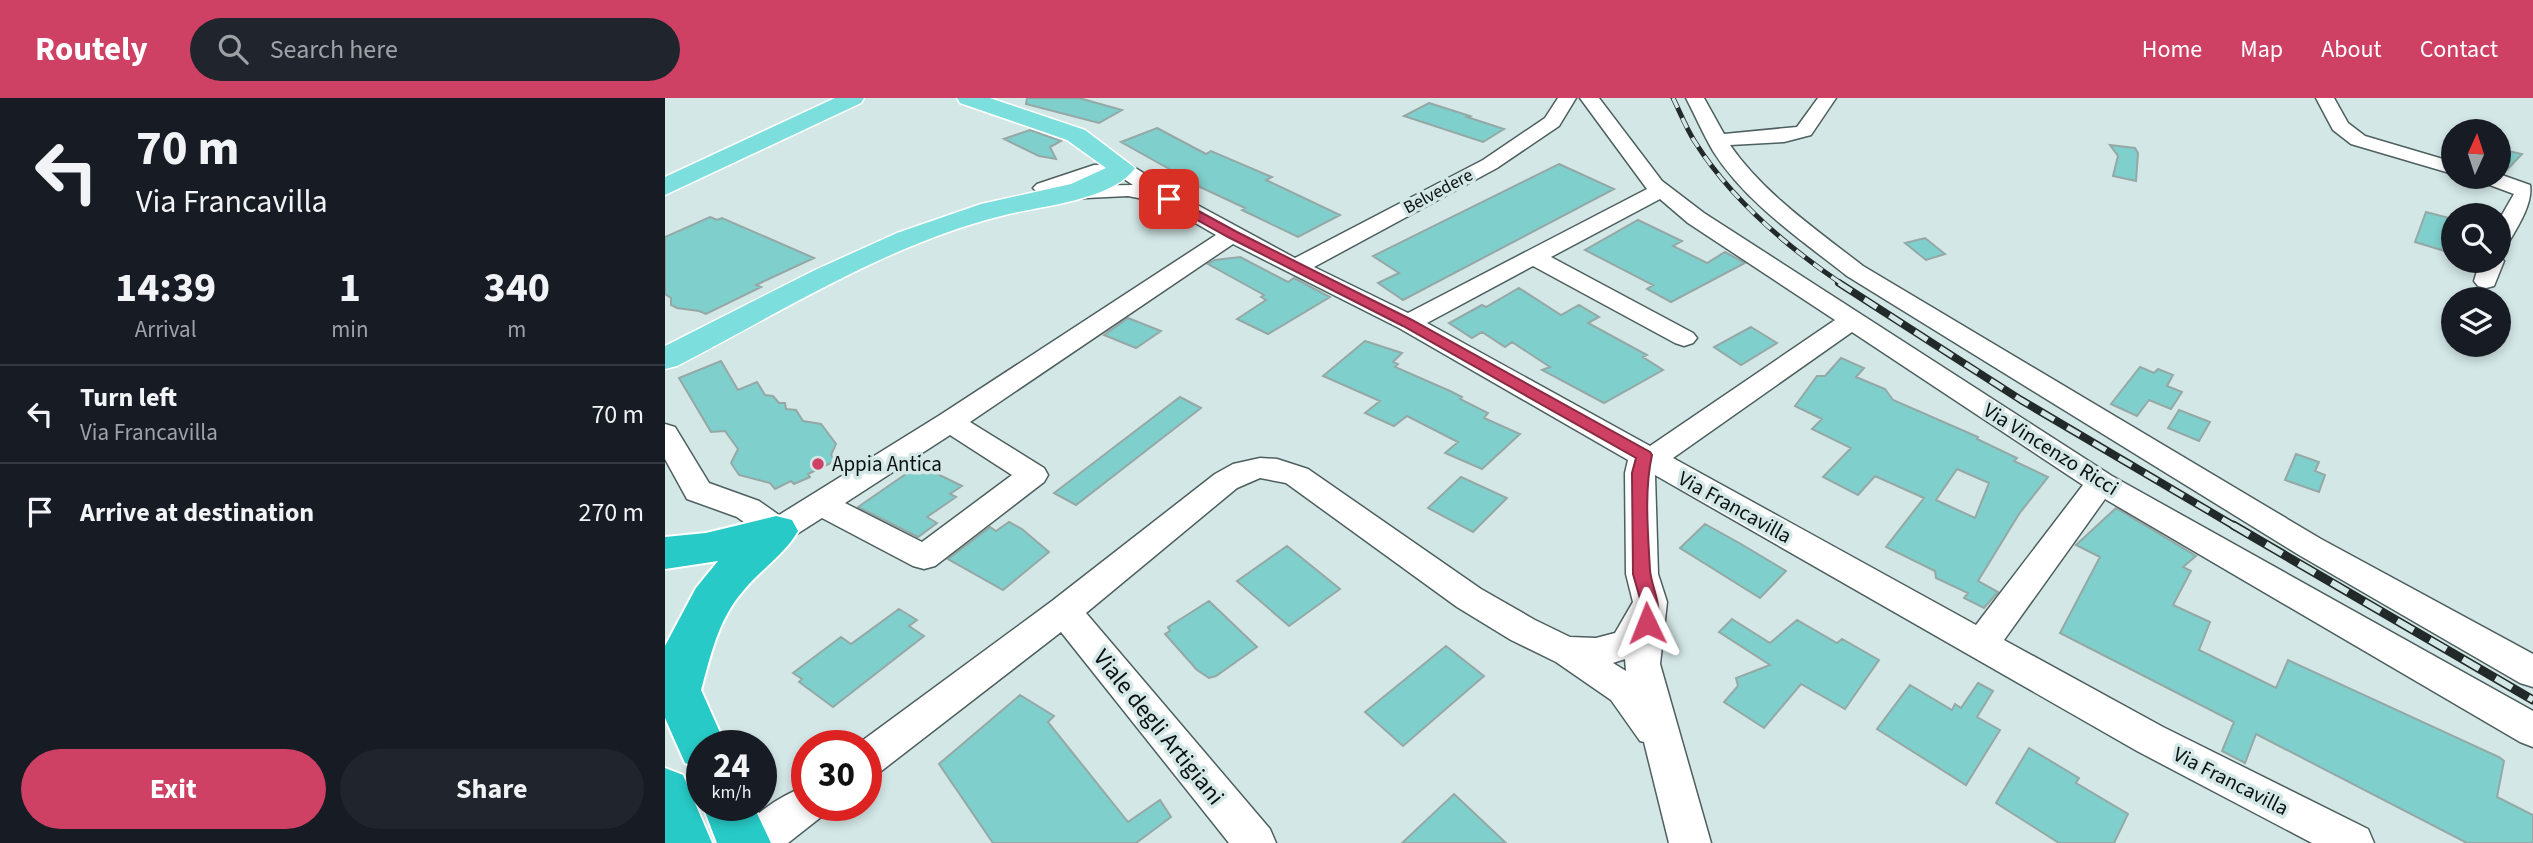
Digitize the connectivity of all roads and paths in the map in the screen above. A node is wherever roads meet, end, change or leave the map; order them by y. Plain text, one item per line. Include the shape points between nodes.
1 (853, 98) edge
2 (968, 98) edge
3 (1695, 98) edge
4 (1827, 98) edge
5 (2325, 98) edge
6 (1579, 112) edge
7 (1718, 140) junction
8 (1092, 146) junction
9 (2441, 164) edge
10 (1122, 168) junction
11 (2511, 185) edge
12 (665, 187) edge
13 (1661, 190) junction
14 (1051, 191) junction
15 (1169, 199) junction
16 (2511, 219) edge
17 (1232, 235) junction
18 (1533, 257) junction
19 (1295, 267) junction
20 (1851, 321) junction
21 (1408, 323) junction
22 (1684, 338) dead end
23 (665, 359) edge
24 (950, 422) junction
25 (665, 434) edge
26 (1648, 457) junction
27 (2101, 482) junction
28 (822, 505) junction
29 (778, 531) junction
30 (665, 553) edge
31 (1650, 602) junction
32 (1064, 611) junction
33 (1981, 645) junction
34 (1566, 651) junction
35 (2533, 672) edge
36 (671, 676) edge
37 (695, 730) edge
38 (2533, 730) edge
39 (1663, 744) junction
40 (882, 748) edge
41 (665, 792) edge
42 (791, 816) edge
43 (734, 821) edge
44 (684, 843) edge
45 (744, 843) edge
46 (755, 843) edge
47 (1255, 843) edge
48 (1690, 843) edge
49 (2353, 843) edge

1 - 12 main road
2 - 8 main road, Via Francavilla via 1036,119
3 - 7 street
4 - 7 street via 1804,131
5 - 9 street via 2340,127 2358,140
6 - 13 street, Via Vincenzo Ricci
6 - 19 street, Belvedere
7 - 35 street via 1730,160 1775,207 1855,271 2310,547
8 - 10 main road, Via Francavilla
8 - 14 main road via 1079,167
10 - 14 main road via 1108,179
10 - 15 street, Via Francavilla
11 - 16 street via 2525,194
13 - 18 street
13 - 20 street, Via Vincenzo Ricci
14 - 15 street via 1128,190
14 - 23 main road via 905,242
15 - 17 street, Via Francavilla
17 - 19 street, Via Francavilla
17 - 24 street
18 - 21 street
18 - 22 street
19 - 21 street, Via Francavilla
20 - 26 street
20 - 27 street, Via Vincenzo Ricci
21 - 26 street, Via Francavilla
24 - 28 street
24 - 28 street via 1033,475 924,557
25 - 29 street via 698,491 748,509
26 - 31 street via 1640,473 1642,574
26 - 33 street, Via Francavilla
27 - 33 street
27 - 38 street, Via Vincenzo Ricci
28 - 29 street
29 - 30 highway
29 - 36 highway via 727,580 705,610
31 - 34 street via 1627,643 1596,653
31 - 39 street via 1642,664
32 - 34 street via 1226,481 1247,468 1279,469 1297,475 1469,598
32 - 40 street
32 - 47 street, Viale degli Artigiani
33 - 49 street, Via Francavilla via 2150,739
34 - 39 street via 1624,689
36 - 37 highway
39 - 48 street
41 - 44 highway
42 - 46 street
43 - 45 highway

